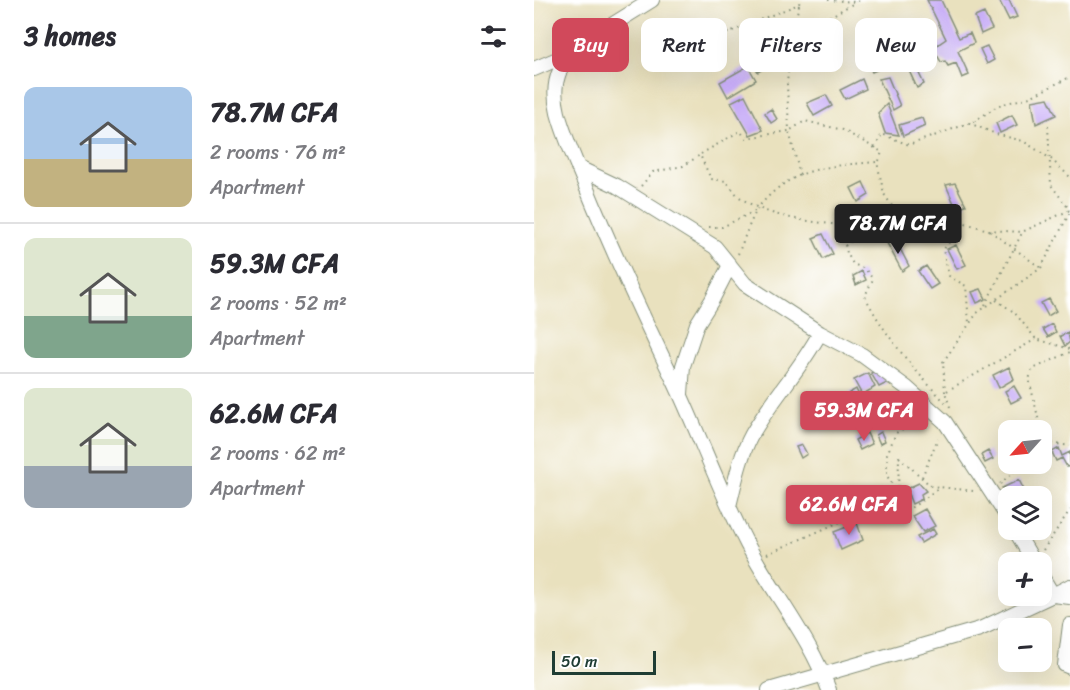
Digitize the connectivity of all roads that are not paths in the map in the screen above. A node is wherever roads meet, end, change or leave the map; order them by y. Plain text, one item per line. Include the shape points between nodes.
1 (652, 0) edge
2 (623, 18) edge
3 (552, 61) edge
4 (534, 69) edge
5 (558, 72) edge
6 (579, 168) junction
7 (730, 266) junction
8 (820, 333) junction
9 (681, 396) junction
10 (998, 502) edge
11 (729, 506) junction
12 (1023, 540) edge
13 (1032, 552) edge
14 (1070, 586) edge
15 (1053, 595) junction
16 (1070, 597) edge
17 (1070, 625) edge
18 (1070, 667) edge
19 (824, 675) junction
20 (769, 690) edge
21 (829, 690) edge

1 - 2 street
3 - 4 street
5 - 6 street via 555,85 558,112
6 - 7 street via 617,186 715,247
6 - 9 street via 607,239
7 - 8 street via 745,284
7 - 9 street via 697,324 683,366
8 - 10 street via 862,355 945,422
8 - 11 street via 750,437
9 - 11 street
11 - 19 street
12 - 13 street
14 - 15 street
15 - 16 street
15 - 19 street via 980,629
17 - 18 street via 1065,665
19 - 20 street
19 - 21 street

